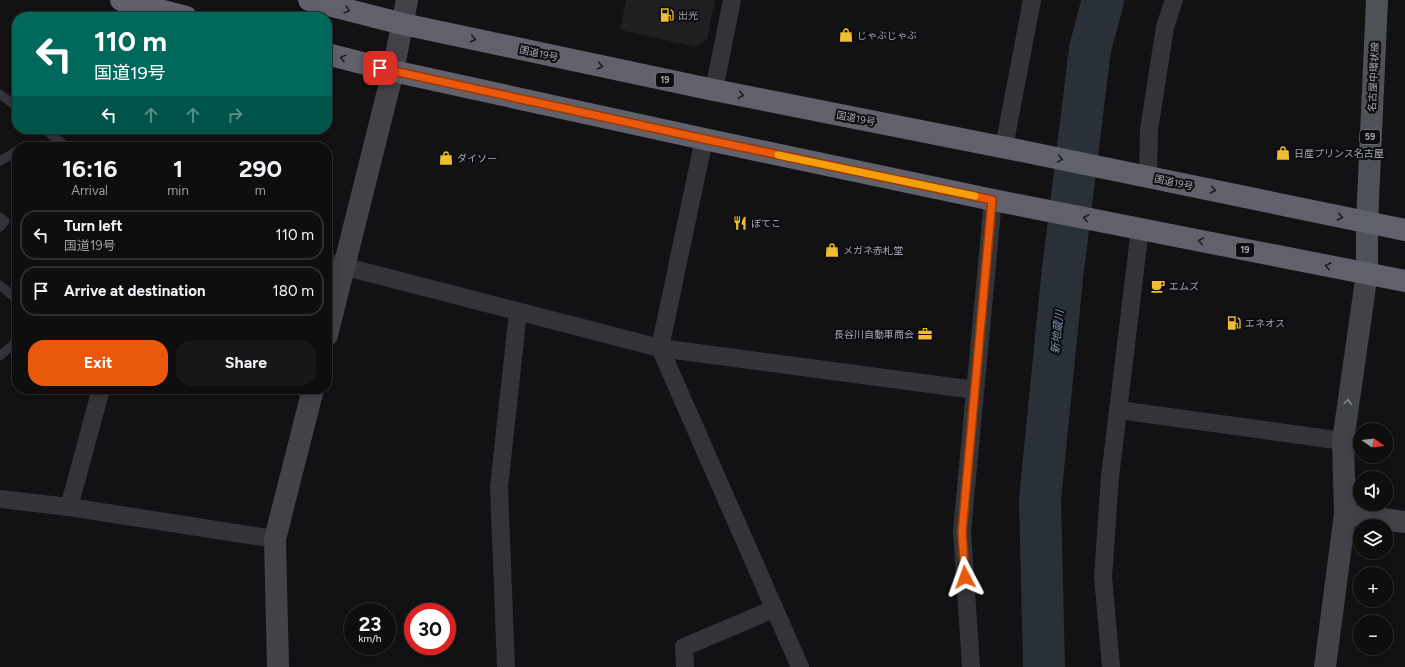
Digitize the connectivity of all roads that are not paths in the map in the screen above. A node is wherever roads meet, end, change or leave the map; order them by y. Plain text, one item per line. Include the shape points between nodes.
1 (121, 0) edge
2 (309, 0) edge
3 (407, 0) edge
4 (732, 0) edge
5 (1032, 0) edge
6 (1174, 0) edge
7 (1377, 0) edge
8 (167, 12) edge
9 (403, 24) junction
10 (332, 55) edge
11 (393, 72) junction
12 (714, 90) junction
13 (0, 94) edge
14 (12, 103) edge
15 (50, 134) edge
16 (704, 139) junction
17 (61, 142) edge
18 (1013, 149) junction
19 (12, 154) edge
20 (0, 161) edge
21 (1141, 175) junction
22 (1002, 201) junction
23 (0, 217) edge
24 (1366, 222) junction
25 (0, 227) edge
26 (1132, 227) junction
27 (1405, 230) edge
28 (336, 265) edge
29 (1367, 274) junction
30 (1405, 281) edge
31 (0, 285) edge
32 (12, 296) edge
33 (332, 296) edge
34 (518, 312) junction
35 (12, 345) edge
36 (660, 348) junction
37 (0, 356) edge
38 (975, 390) junction
39 (100, 394) edge
40 (312, 394) edge
41 (1119, 410) junction
42 (1343, 441) junction
43 (0, 499) edge
44 (69, 507) junction
45 (1345, 514) junction
46 (1405, 522) edge
47 (275, 539) junction
48 (774, 609) junction
49 (278, 667) edge
50 (506, 667) edge
51 (685, 667) edge
52 (800, 667) edge
53 (971, 667) edge
54 (1111, 667) edge
55 (1325, 667) edge

1 - 8 highway
2 -> 9 highway, 国道19号 / 19
3 - 9 street
4 - 12 street
5 - 18 street
6 - 21 street via 1165,27
7 - 24 main road, 名古屋中環状線 / 59
9 - 11 street
9 -> 12 highway, 国道19号 / 19
11 -> 10 highway, 19
11 - 16 highway, 19
11 - 28 street
12 -> 18 highway, 国道19号 / 19
13 - 14 lane
15 - 17 lane
16 - 22 highway, 19
16 - 36 street
18 -> 21 highway, 国道19号 / 19
19 - 20 lane
21 -> 24 highway, 国道19号 / 19
26 -> 22 highway, 19
22 - 38 street
23 - 25 lane via 5,221
24 - 27 highway, 国道19号 / 19
24 - 29 main road, 名古屋中環状線 / 59
29 -> 26 highway, 19
26 - 41 street
28 - 33 street
28 - 34 street
29 - 30 highway, 19
42 -> 29 street
31 - 32 lane
34 - 36 street
34 - 50 street via 499,487
35 - 37 lane
36 - 38 street
36 - 48 street
38 - 53 street via 962,532
39 - 44 street
40 - 47 street
41 - 42 street
41 - 54 street via 1110,477 1103,577
42 - 45 street
43 - 44 street
44 - 47 street
45 - 46 street
45 - 55 street
47 - 49 street
48 - 51 street via 684,647
48 - 52 street

